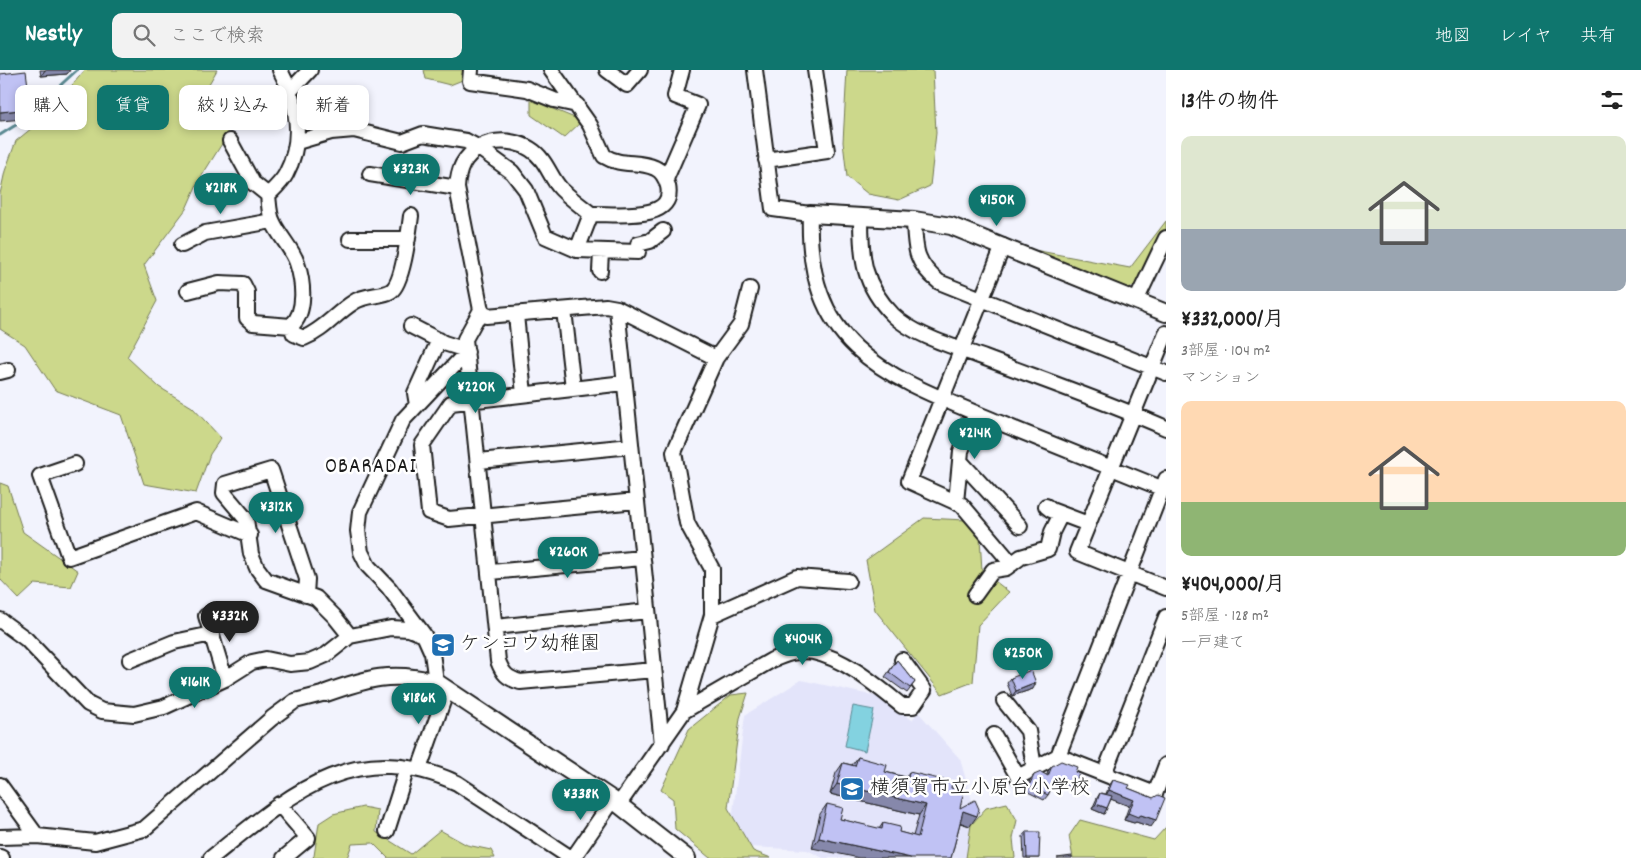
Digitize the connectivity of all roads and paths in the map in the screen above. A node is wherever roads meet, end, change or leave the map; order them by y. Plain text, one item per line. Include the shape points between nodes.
1 (280, 70) edge
2 (310, 70) edge
3 (471, 70) edge
4 (552, 70) edge
5 (606, 70) edge
6 (640, 70) edge
7 (682, 70) edge
8 (755, 70) edge
9 (815, 70) edge
10 (291, 90) junction
11 (577, 106) junction
12 (230, 141) dead end
13 (297, 142) junction
14 (479, 148) junction
15 (766, 160) junction
16 (370, 174) dead end
17 (666, 179) junction
18 (457, 188) junction
19 (268, 195) junction
20 (591, 214) junction
21 (810, 214) junction
22 (411, 216) dead end
23 (861, 218) junction
24 (914, 220) junction
25 (272, 221) junction
26 (663, 231) dead end
27 (350, 239) dead end
28 (408, 239) junction
29 (182, 245) dead end
30 (1164, 245) edge
31 (1003, 246) junction
32 (577, 250) junction
33 (601, 252) junction
34 (600, 271) dead end
35 (750, 289) dead end
36 (188, 291) dead end
37 (982, 298) junction
38 (1136, 301) junction
39 (616, 308) junction
40 (481, 310) junction
41 (564, 310) junction
42 (1166, 313) edge
43 (516, 315) junction
44 (291, 326) junction
45 (411, 326) dead end
46 (1166, 333) edge
47 (439, 340) junction
48 (960, 349) junction
49 (466, 351) junction
50 (716, 358) junction
51 (1152, 367) junction
52 (1166, 373) edge
53 (624, 383) junction
54 (573, 388) junction
55 (524, 394) junction
56 (941, 398) junction
57 (472, 400) junction
58 (417, 405) junction
59 (976, 413) junction
60 (1133, 414) junction
61 (1166, 428) edge
62 (631, 446) junction
63 (479, 460) junction
64 (960, 461) junction
65 (75, 464) dead end
66 (1110, 468) junction
67 (1164, 483) edge
68 (636, 501) junction
69 (956, 502) junction
70 (1046, 506) dead end
71 (1061, 514) junction
72 (484, 515) junction
73 (1088, 524) junction
74 (1020, 526) dead end
75 (250, 535) junction
76 (642, 558) junction
77 (1012, 564) junction
78 (490, 572) junction
79 (1128, 572) junction
80 (848, 581) dead end
81 (1166, 588) edge
82 (306, 595) junction
83 (975, 595) dead end
84 (648, 611) junction
85 (712, 615) junction
86 (206, 616) dead end
87 (1166, 617) edge
88 (0, 620) edge
89 (495, 627) junction
90 (212, 634) junction
91 (424, 635) junction
92 (350, 636) junction
93 (130, 660) dead end
94 (902, 660) dead end
95 (654, 670) junction
96 (225, 679) junction
97 (441, 686) junction
98 (326, 693) joint
99 (1004, 701) dead end
100 (684, 711) junction
101 (994, 735) dead end
102 (662, 744) junction
103 (1058, 756) junction
104 (1166, 766) edge
105 (1034, 767) junction
106 (413, 769) junction
107 (1104, 774) junction
108 (0, 785) edge
109 (616, 802) junction
110 (279, 804) junction
111 (387, 831) dead end
112 (37, 836) junction
113 (0, 837) edge
114 (211, 858) edge
115 (284, 858) edge
116 (572, 858) edge
117 (687, 858) edge

1 - 10 street
2 - 10 street
3 - 11 street via 470,81 527,89
4 - 11 street
5 - 6 street via 627,84
7 - 17 street via 675,96 698,105
8 - 15 street
9 - 15 street via 827,151
10 - 13 street
11 - 17 street via 604,156 623,164 657,168
12 - 19 street via 253,184
13 - 14 street via 331,132 354,130 402,142 423,134 466,141
13 - 19 street via 286,175
14 - 18 street via 467,156 458,174
14 - 20 street via 500,141 536,152 560,188
14 - 32 street via 512,172 526,190 545,236
15 - 21 street via 773,209
16 - 18 street
17 - 20 street via 669,193 665,205 652,213
18 - 40 street
19 - 25 street
20 - 32 street
21 - 23 street
21 - 56 street via 810,255 814,275 829,312 845,336 866,358 887,373
22 - 28 street
23 - 24 street
23 - 48 street via 861,255 877,295 894,316 913,329
24 - 31 street via 950,226
24 - 37 street via 915,245 926,271 938,282
25 - 29 street via 205,233
25 - 44 street via 296,263 302,295 298,320
26 - 33 street via 650,241 638,244 638,252
27 - 28 street
28 - 44 street via 391,291 354,302 315,334 304,338 294,334
30 - 38 street
31 - 37 street
31 - 38 street
32 - 33 street
33 - 34 street
35 - 50 street via 741,324
36 - 44 street via 219,283 243,284 247,292 246,318 253,323
37 - 48 street
37 - 51 street
38 - 42 street
39 - 41 street
39 - 50 street
39 - 53 street
40 - 43 street via 486,316
40 - 49 street via 465,339
41 - 43 street
41 - 54 street
43 - 55 street
45 - 47 street
46 - 51 street
47 - 49 street
47 - 58 street via 415,393
48 - 56 street
48 - 60 street
49 - 57 street
49 - 58 street
50 - 85 street via 674,452 687,523 712,569
51 - 52 street
51 - 60 street
53 - 54 street
53 - 62 street
54 - 55 street
55 - 57 street
56 - 59 street
56 - 69 street via 909,480
57 - 63 street
57 - 72 street via 451,403 422,446 429,512 449,518
58 - 91 street via 403,420 369,491 360,512 358,531 361,552 368,566
59 - 64 street
59 - 66 street
60 - 61 street
60 - 66 street
62 - 63 street
62 - 68 street
63 - 72 street
64 - 69 street
64 - 74 street
65 - 75 street via 40,476 68,557 196,512
66 - 67 street
66 - 73 street
67 - 79 street
68 - 72 street
68 - 76 street
69 - 77 street
70 - 71 street
71 - 73 street
71 - 77 street via 1048,549 1021,557
72 - 78 street
73 - 79 street via 1077,552
75 - 82 street via 251,554 266,580
75 - 82 street via 246,519 224,493 225,484 271,470 307,580
76 - 78 street
76 - 84 street
77 - 83 street via 993,570
78 - 89 street
79 - 81 street
79 - 103 street
80 - 85 street via 797,577
82 - 92 street via 316,598
84 - 89 street
84 - 95 street
85 - 100 street
86 - 90 street
87 - 107 street
88 - 96 street via 26,639 88,704 102,712 134,714 164,707
89 - 95 street via 498,661 503,673 520,682
90 - 93 street via 174,642
90 - 96 street
91 - 92 street via 409,629 391,628
91 - 97 street
92 - 96 street via 326,655 310,662 290,664 266,659 252,662
94 - 100 street via 924,690 913,706 902,706 872,682 838,663 813,652 803,652 772,660
95 - 102 street
97 - 98 street via 415,677 385,676 358,681
97 - 106 street
97 - 109 street
98 - 112 street via 296,701 272,718 144,829 95,842
99 - 105 street via 1028,731
100 - 102 street
101 - 105 street via 1015,782
102 - 109 street
103 - 105 street
103 - 107 street
104 - 107 street via 1155,794
106 - 110 street via 354,769 306,786
106 - 111 street
106 - 116 street via 437,774 457,783
108 - 112 street
109 - 116 street
109 - 117 street
110 - 114 street
110 - 115 street via 308,838
112 - 113 street

